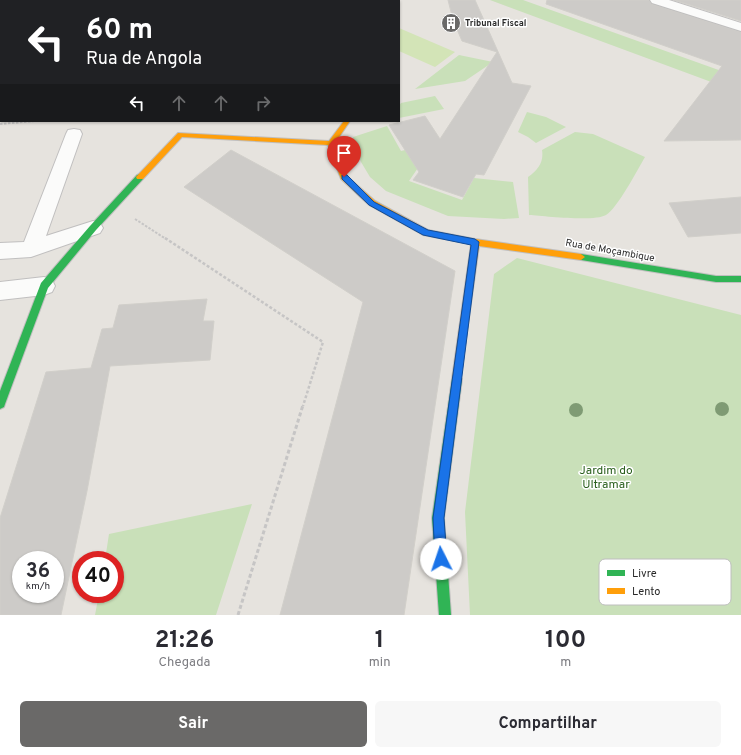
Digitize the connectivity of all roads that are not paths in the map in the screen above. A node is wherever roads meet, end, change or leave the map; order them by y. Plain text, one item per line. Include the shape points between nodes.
1 (656, 0) edge
2 (741, 27) edge
3 (346, 122) edge
4 (74, 134) dead end
5 (331, 143) junction
6 (93, 228) junction
7 (475, 242) junction
8 (31, 249) junction
9 (0, 251) edge
10 (741, 280) edge
11 (44, 286) junction
12 (0, 291) edge
13 (0, 404) edge
14 (445, 615) edge

1 - 2 street
3 - 5 street
4 - 8 street
5 - 6 street via 180,135
5 - 7 street, Rua de Moçambique via 344,177 372,204 426,233
6 - 8 street
6 - 11 street
7 - 10 street, Rua de Moçambique via 716,280
7 - 14 street via 438,518
8 - 9 street
11 - 12 street
11 - 13 street

